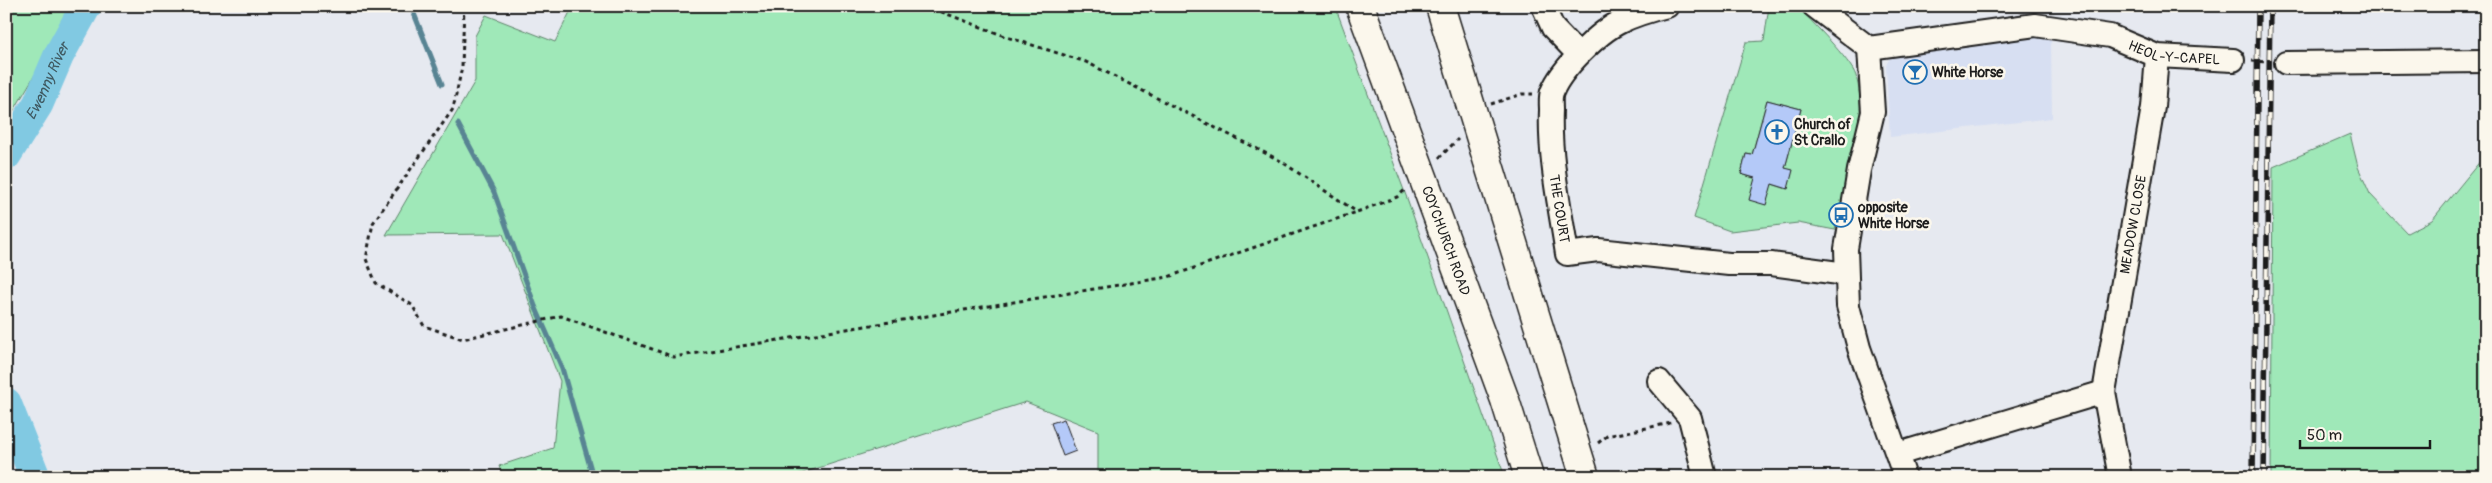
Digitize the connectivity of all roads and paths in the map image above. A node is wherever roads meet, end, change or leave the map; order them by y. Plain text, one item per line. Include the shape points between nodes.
1 (464, 6) edge
2 (926, 6) edge
3 (1360, 6) edge
4 (1440, 6) edge
5 (1543, 6) edge
6 (1668, 6) edge
7 (1814, 6) edge
8 (1869, 48) junction
9 (1578, 54) junction
10 (2157, 56) junction
11 (2233, 60) joint
12 (2486, 61) edge
13 (2286, 63) joint
14 (1551, 93) junction
15 (1475, 122) junction
16 (1422, 175) junction
17 (1357, 212) junction
18 (1846, 274) junction
19 (1659, 381) dead end
20 (2104, 392) junction
21 (1690, 418) junction
22 (1898, 454) junction
23 (1582, 466) edge
24 (1530, 477) edge
25 (1705, 477) edge
26 (1905, 477) edge
27 (2120, 477) edge

1 - 17 path via 462,68 453,109 373,223 366,259 376,283 412,305 424,326 463,339 561,316 674,357 1168,277
2 - 17 path via 1086,62 1279,160
3 - 16 main road, COYCHURCH ROAD
4 - 15 main road
5 - 9 street via 1553,28
6 - 9 street, THE COURT via 1618,23
7 - 8 street
8 - 10 street, HEOL-Y-CAPEL via 2035,26 2110,36
8 - 18 street via 1872,112 1846,248
9 - 14 street, THE COURT
10 - 11 street, HEOL-Y-CAPEL
10 - 20 street, MEADOW CLOSE via 2153,107
11 - 13 path, HEOL-Y-CAPEL
12 - 13 street
14 - 15 path via 1522,94 1487,106
14 - 18 street, THE COURT via 1553,168 1567,254 1598,250 1729,264 1771,264
15 - 16 path
15 - 23 main road
16 - 17 path via 1397,197
16 - 24 main road, COYCHURCH ROAD
18 - 22 street via 1848,306 1859,348
19 - 21 street
20 - 22 street
20 - 27 street, MEADOW CLOSE
21 - 23 path via 1607,436
21 - 25 street
22 - 26 street

